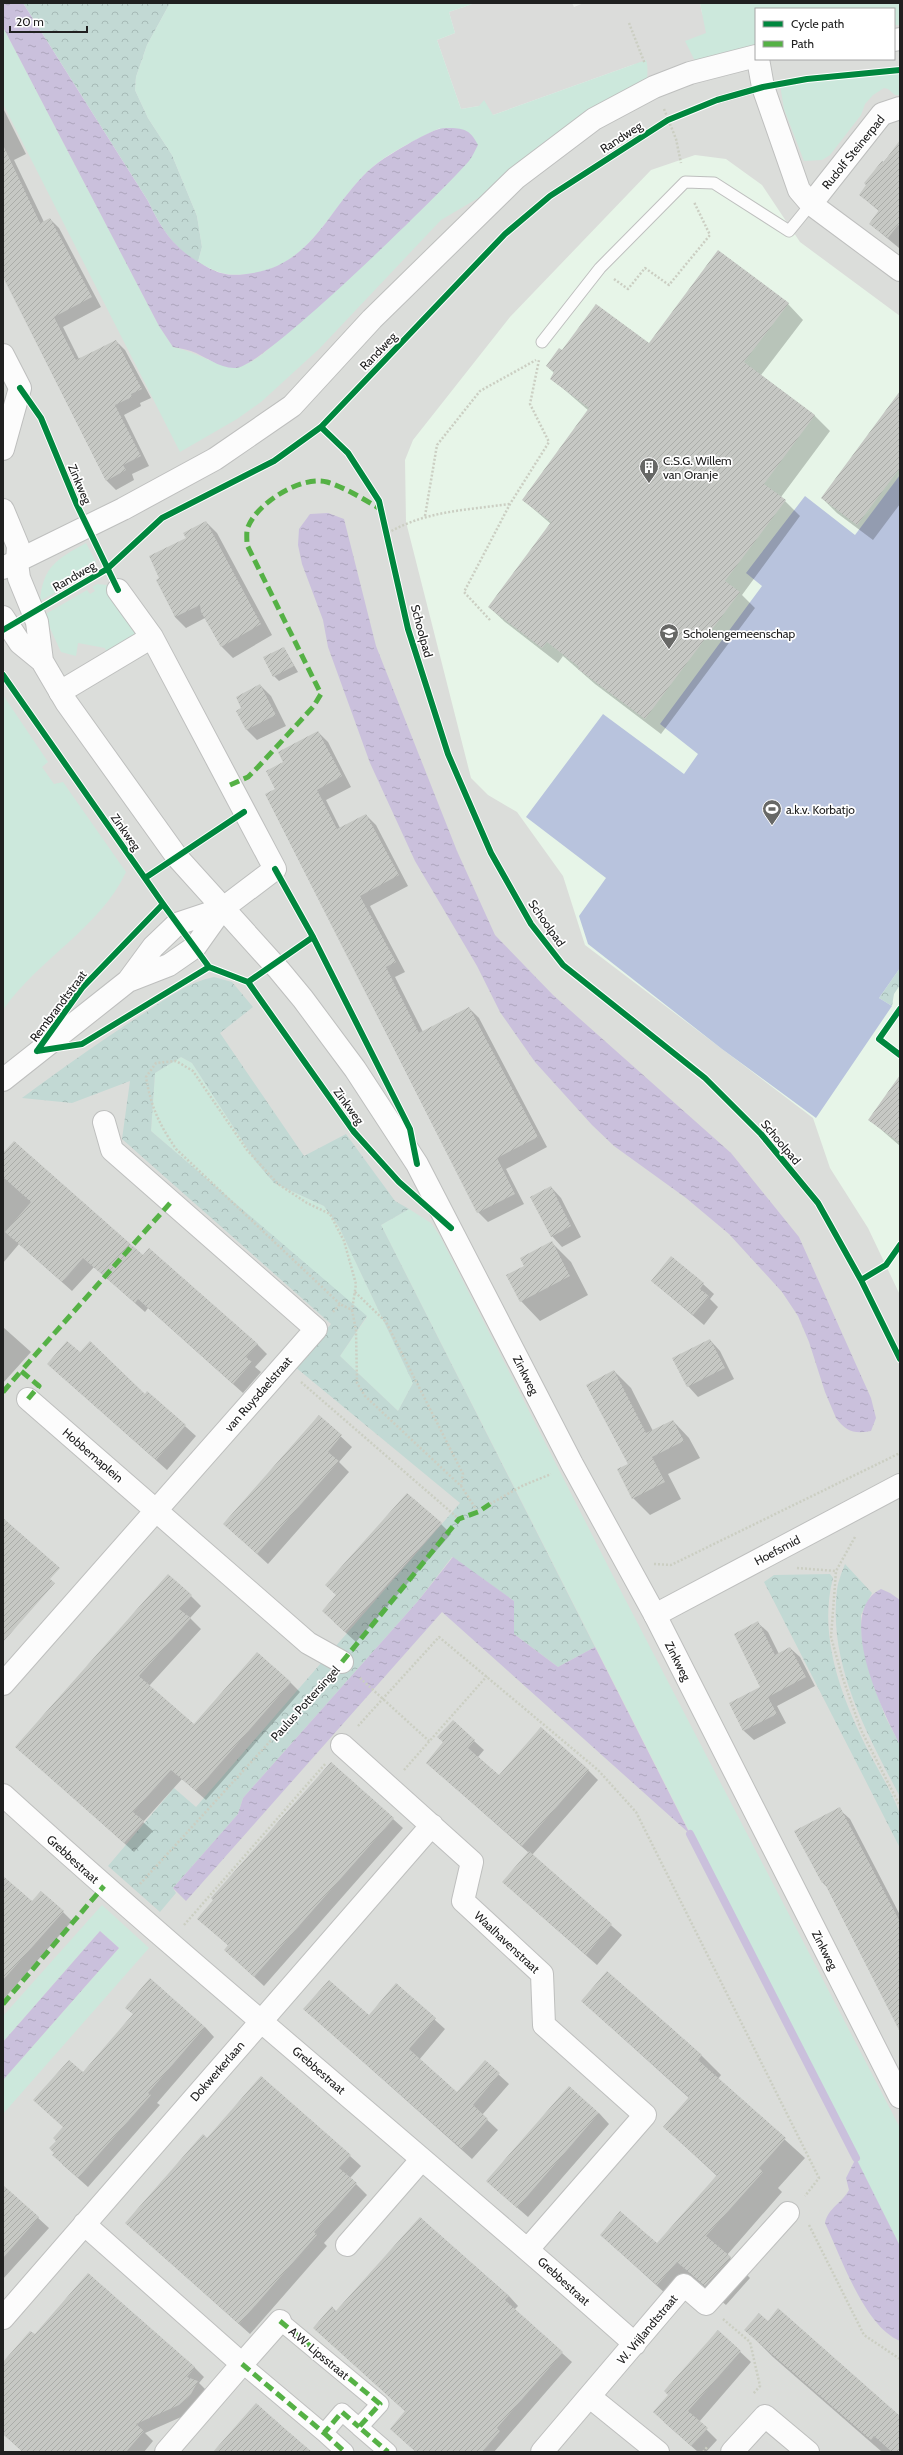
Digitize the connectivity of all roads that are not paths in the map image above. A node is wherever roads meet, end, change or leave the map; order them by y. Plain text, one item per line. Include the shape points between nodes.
1 (755, 56) edge
2 (758, 60) edge
3 (900, 108) edge
4 (811, 204) junction
5 (900, 270) edge
6 (542, 342) road end
7 (3, 355) edge
8 (3, 449) edge
9 (3, 510) edge
10 (10, 565) edge
11 (118, 590) dead end
12 (3, 617) edge
13 (152, 637) junction
14 (42, 661) junction
15 (60, 692) junction
16 (222, 909) junction
17 (128, 981) junction
18 (3, 1080) edge
19 (104, 1122) dead end
20 (28, 1398) dead end
21 (900, 1485) edge
22 (157, 1511) junction
23 (655, 1615) junction
24 (342, 1662) road end
25 (3, 1684) edge
26 (342, 1745) road end
27 (3, 1795) edge
28 (432, 1825) junction
29 (262, 2020) junction
30 (900, 2096) edge
31 (422, 2159) junction
32 (793, 2209) road end
33 (84, 2224) junction
34 (347, 2245) dead end
35 (528, 2249) junction
36 (3, 2318) edge
37 (280, 2321) joint
38 (635, 2344) junction
39 (242, 2364) junction
40 (590, 2397) junction
41 (360, 2427) junction
42 (324, 2433) junction
43 (166, 2452) edge
44 (346, 2452) edge
45 (388, 2452) edge
46 (542, 2452) edge
47 (658, 2452) edge
48 (732, 2452) edge
49 (808, 2452) edge

1 - 10 street via 690,73 594,118 516,178 377,314 292,406 215,459 123,509
2 - 4 street via 763,87 792,171 799,190
3 - 4 street, Rudolf Steinerpad via 882,114
4 - 5 street
4 - 6 lane via 789,231 714,183 685,182 600,268
7 - 8 street via 20,388
9 - 10 street, Zinkweg via 18,546
10 - 14 street, Zinkweg via 19,578 37,622
11 - 13 street
12 - 14 street, Zinkweg via 20,643
13 - 15 street
13 - 16 street via 275,869
14 - 15 street, Zinkweg
15 - 16 street, Zinkweg via 176,857
16 - 17 street, Rembrandtstraat via 194,947 169,965
16 - 17 street, Rembrandtstraat via 177,924 153,947
16 - 23 street, Zinkweg via 303,999 355,1069 418,1164 572,1464
17 - 18 street, Rembrandtstraat
19 - 22 street, van Ruysdaelstraat via 112,1150 316,1329
20 - 22 street, Hobbemaplein
21 - 23 street, Hoefsmid
22 - 24 street, Paulus Pottersingel via 308,1643
22 - 25 street, van Ruysdaelstraat
23 - 30 street, Zinkweg
26 - 28 street, Waalhavenstraat
27 - 29 street, Grebbestraat via 123,1903
28 - 29 street, Dokwerkerlaan
28 - 35 street, Waalhavenstraat via 472,1862 463,1901 542,1974 544,2025 645,2115
29 - 31 street, Grebbestraat
29 - 33 street, Dokwerkerlaan
31 - 34 street
31 - 35 street, Grebbestraat
32 - 38 street, W. Vrijlandtstraat via 706,2304 684,2285
33 - 36 street, Dokwerkerlaan
33 - 39 street
35 - 38 street, Grebbestraat
37 - 39 street, A.W. Lipsstraat
37 - 41 street, A.W. Lipsstraat via 380,2404
38 - 40 street, W. Vrijlandtstraat
39 - 42 street
39 - 43 street, A.W. Lipsstraat
40 - 46 street, W. Vrijlandtstraat
40 - 47 street
41 - 42 street via 342,2412
41 - 45 street
42 - 44 street
48 - 49 street via 765,2416

